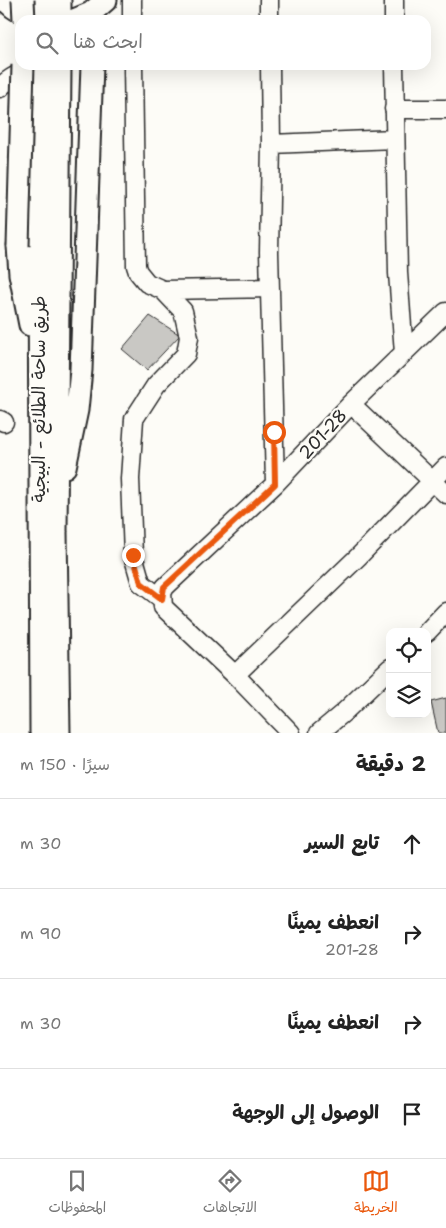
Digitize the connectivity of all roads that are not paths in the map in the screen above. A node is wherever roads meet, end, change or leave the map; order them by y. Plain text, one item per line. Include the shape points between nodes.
1 (5, 0) edge
2 (23, 0) edge
3 (42, 0) edge
4 (60, 0) edge
5 (132, 0) edge
6 (269, 0) edge
7 (394, 0) edge
8 (103, 7) edge
9 (24, 15) edge
10 (27, 15) edge
11 (41, 15) edge
12 (60, 15) edge
13 (86, 15) edge
14 (132, 15) edge
15 (269, 15) edge
16 (394, 15) edge
17 (23, 70) edge
18 (25, 70) edge
19 (41, 70) edge
20 (59, 70) edge
21 (92, 70) edge
22 (133, 70) edge
23 (270, 70) edge
24 (394, 70) edge
25 (0, 88) edge
26 (394, 109) junction
27 (446, 109) edge
28 (395, 139) junction
29 (271, 144) junction
30 (38, 247) junction
31 (270, 288) junction
32 (163, 290) junction
33 (446, 312) edge
34 (404, 353) junction
35 (351, 404) junction
36 (446, 467) edge
37 (432, 481) junction
38 (275, 484) junction
39 (446, 494) edge
40 (56, 532) junction
41 (162, 599) junction
42 (446, 612) edge
43 (431, 628) edge
44 (386, 672) edge
45 (236, 675) junction
46 (41, 733) edge
47 (59, 733) edge
48 (291, 733) edge
49 (319, 733) edge

1 - 10 main road
2 - 9 main road, bridge
3 - 11 main road
4 - 12 main road
5 - 14 street
6 - 15 street
7 - 16 street
8 - 13 main road
17 - 30 main road, bridge
18 - 25 street
19 - 30 main road, طريق ساحة الطلائع - البيجية
20 - 30 main road, طريق ساحة الطلائع - البيجية
21 - 40 main road via 79,394
22 - 32 street via 136,266 147,283
23 - 29 street
24 - 26 street
26 - 27 street
26 - 28 street
28 - 29 street
28 - 34 street
29 - 31 street
30 - 40 main road, طريق ساحة الطلائع - البيجية
30 - 46 main road, طريق ساحة الطلائع - البيجية via 20,274 39,395
31 - 32 street
31 - 38 street
32 - 41 street via 183,311 189,337 186,354 156,385 134,419 130,479 133,555 141,583
33 - 34 street, 201-28
34 - 35 street, 201-28
35 - 37 street
35 - 38 street, 201-28
36 - 37 street
37 - 39 street
37 - 45 street
38 - 41 street, 201-28 via 164,587
40 - 47 main road, طريق ساحة الطلائع - البيجية
41 - 45 street via 163,607
42 - 43 street
44 - 49 street
45 - 48 street

